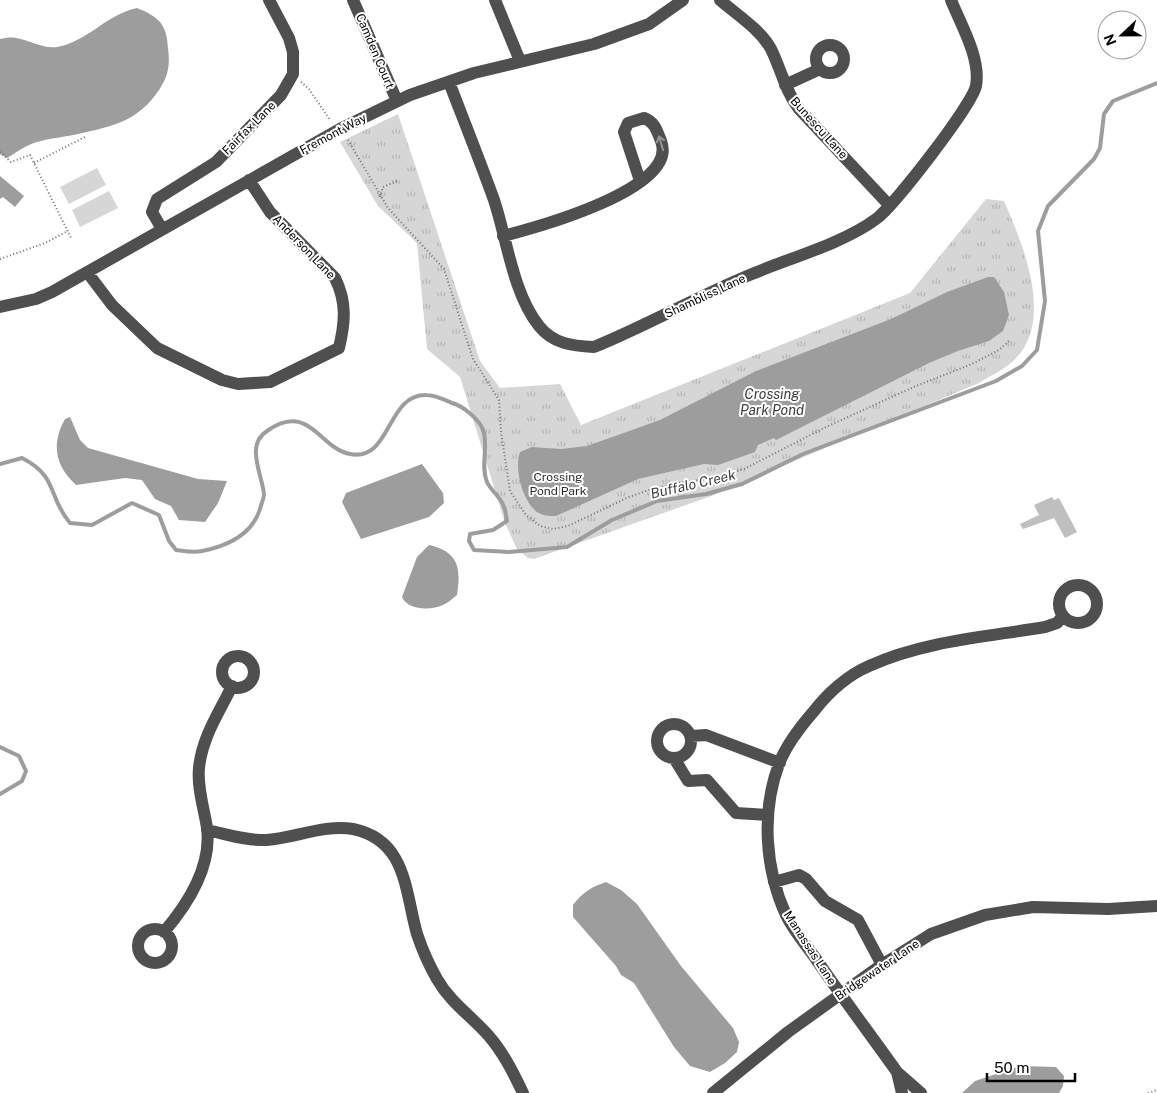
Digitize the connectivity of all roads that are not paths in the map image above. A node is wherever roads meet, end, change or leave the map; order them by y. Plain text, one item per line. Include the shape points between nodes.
1 (269, 0) edge
2 (353, 0) edge
3 (495, 0) edge
4 (683, 0) edge
5 (720, 0) edge
6 (951, 0) edge
7 (520, 61) junction
8 (820, 69) dead end
9 (449, 82) junction
10 (785, 85) junction
11 (397, 101) junction
12 (249, 180) junction
13 (640, 181) junction
14 (890, 205) junction
15 (162, 230) junction
16 (503, 236) junction
17 (88, 272) junction
18 (0, 307) edge
19 (1063, 616) dead end
20 (232, 686) dead end
21 (691, 736) junction
22 (674, 758) junction
23 (780, 763) junction
24 (768, 815) junction
25 (207, 830) junction
26 (774, 882) junction
27 (1157, 906) edge
28 (164, 932) dead end
29 (882, 965) junction
30 (841, 995) junction
31 (897, 1072) junction
32 (523, 1093) edge
33 (713, 1093) edge
34 (902, 1093) edge
35 (921, 1093) edge

1 - 15 street, Fairfax Lane via 289,38 293,74 281,95 216,162 157,199 152,212
2 - 11 street, Camden Court
3 - 7 street
4 - 7 street, Fremont Way via 649,24 594,44
5 - 10 street, Bunescu Lane via 762,36 771,49
6 - 14 street, Shambliss Lane via 974,57 976,85 960,114
7 - 9 street, Fremont Way
8 - 10 street
9 - 11 street, Fremont Way
9 - 16 street, Shambliss Lane via 494,202
10 - 14 street, Bunescu Lane via 799,109
11 - 12 street, Fremont Way
12 - 15 street, Fremont Way
12 - 17 street, Anderson Lane via 270,212 335,278 341,289 344,327 338,348 270,382 238,384 222,380 157,348 112,305
13 -> 13 street via 663,155 656,129 644,118 628,123 624,132
13 - 16 street via 592,208
14 - 16 street, Shambliss Lane via 852,234 750,274 594,347 554,340 539,327 527,308
15 - 17 street, Fremont Way
17 - 18 street, Fremont Way via 36,299
19 - 23 street, Manassas Lane via 1057,623 1045,627 934,645 867,666 820,703 802,725
20 - 25 street via 202,745 200,792
21 - 22 street via 687,753
21 - 22 street via 685,728 675,724 661,730 657,740 660,751
21 - 23 street via 706,736
22 - 24 street via 688,781 707,780 736,812
23 - 24 street, Manassas Lane
24 - 26 street, Manassas Lane via 768,853
25 - 28 street via 207,846 191,896
25 - 32 street via 265,840 335,828 353,829 386,846 406,880 418,934 437,979 448,996 488,1035
26 - 29 street via 799,875 806,879 825,901 858,920
26 - 30 street, Manassas Lane via 786,916
27 - 29 street, Bridgewater Lane via 1108,909 1033,907 985,915 931,934
29 - 30 street, Bridgewater Lane
30 - 31 street, Manassas Lane
30 - 33 street, Bridgewater Lane via 788,1032
31 - 34 street, Manassas Lane
31 - 35 street

